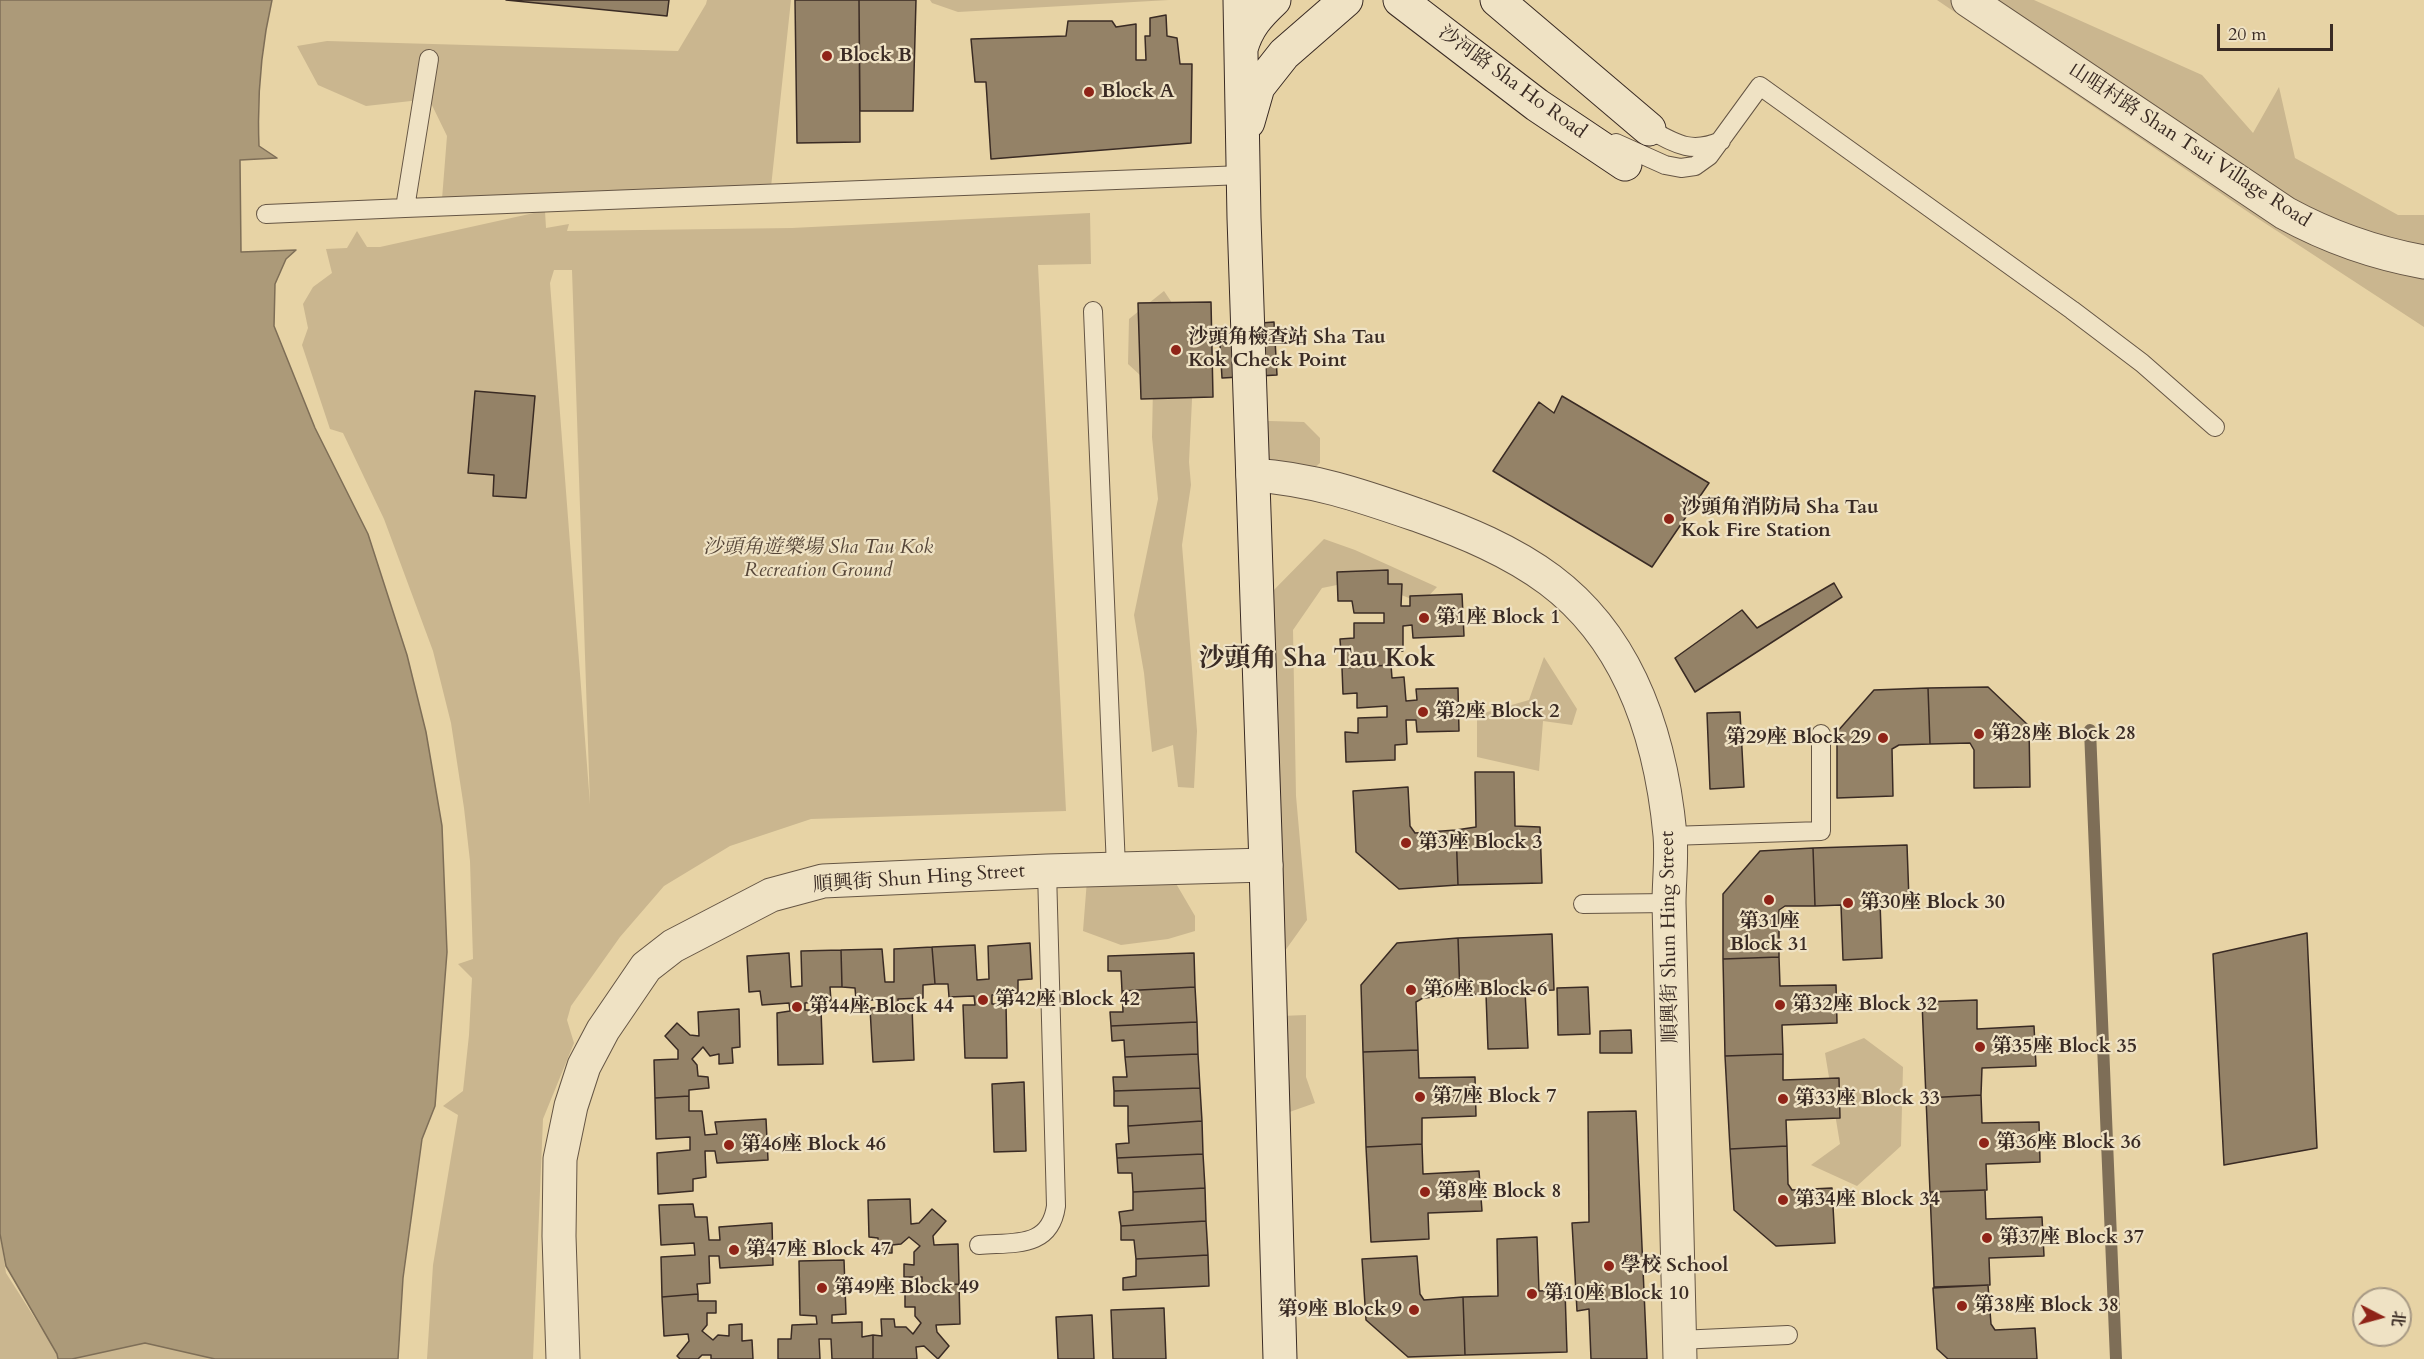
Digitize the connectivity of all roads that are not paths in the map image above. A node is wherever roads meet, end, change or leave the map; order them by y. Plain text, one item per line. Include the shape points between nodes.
1 (1240, 0) edge
2 (1274, 0) edge
3 (1346, 0) edge
4 (1400, 0) edge
5 (1497, 0) edge
6 (1968, 0) edge
7 (429, 59) dead end
8 (1240, 69) junction
9 (1537, 105) junction
10 (1649, 129) joint
11 (1721, 141) junction
12 (1243, 159) junction
13 (1624, 164) dead end
14 (405, 208) junction
15 (266, 214) dead end
16 (2424, 262) edge
17 (1093, 310) dead end
18 (2215, 427) dead end
19 (1253, 475) junction
20 (1821, 734) dead end
21 (1670, 836) junction
22 (1266, 865) junction
23 (1116, 868) junction
24 (1047, 871) junction
25 (1669, 903) junction
26 (1583, 904) dead end
27 (979, 1245) dead end
28 (1788, 1335) dead end
29 (1680, 1349) edge
30 (563, 1359) edge
31 (1280, 1359) edge

1 - 8 street
2 - 8 street via 1245,33
3 - 12 street via 1299,38 1258,87
4 - 9 street, 沙河路 Sha Ho Road
5 - 10 street
6 - 16 street, 山咀村路 Shan Tsui Village Road via 2285,213 2350,244
7 - 14 lane
8 - 12 street
9 - 11 lane via 1665,165 1695,166
9 - 13 street, 沙河路 Sha Ho Road
10 - 11 lane via 1686,147 1705,148
11 - 18 lane via 1760,86 2072,310 2142,363
12 - 14 lane
12 - 19 street
14 - 15 lane
17 - 23 lane
19 - 21 street, 順興街 Shun Hing Street via 1316,482 1447,526 1519,560 1574,600 1615,650 1641,700 1656,754
19 - 22 street
20 - 21 lane via 1821,831
21 - 25 street, 順興街 Shun Hing Street
22 - 23 street, 順興街 Shun Hing Street
22 - 31 street
23 - 24 street, 順興街 Shun Hing Street
24 - 27 lane via 1054,1220 1037,1239
24 - 30 street, 順興街 Shun Hing Street via 824,880 771,895 673,946 646,968 603,1030 584,1066 571,1106 560,1160
25 - 26 lane
25 - 29 street, 順興街 Shun Hing Street
28 - 29 lane

